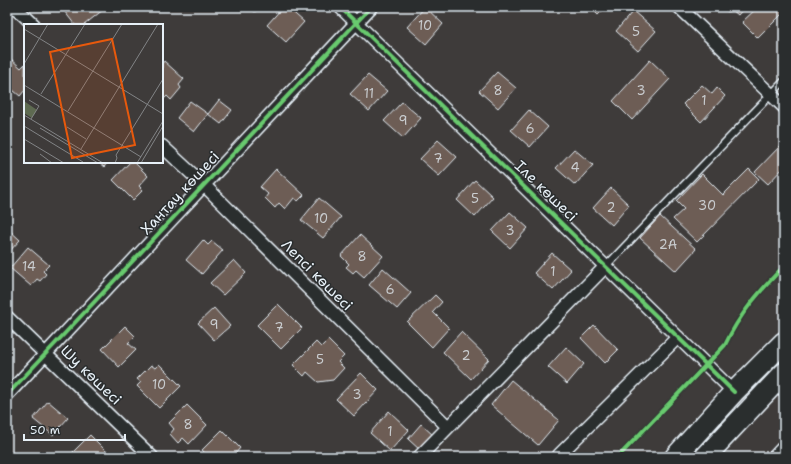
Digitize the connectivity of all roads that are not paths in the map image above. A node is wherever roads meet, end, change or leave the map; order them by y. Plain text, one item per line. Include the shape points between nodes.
1 (15, 7) edge
2 (340, 7) edge
3 (371, 7) edge
4 (679, 7) edge
5 (356, 23) junction
6 (33, 24) edge
7 (784, 81) edge
8 (771, 95) junction
9 (784, 107) edge
10 (163, 147) edge
11 (204, 185) junction
12 (606, 266) junction
13 (7, 317) edge
14 (678, 337) junction
15 (784, 342) edge
16 (47, 354) junction
17 (781, 377) edge
18 (734, 392) junction
19 (7, 396) edge
20 (448, 428) junction
21 (784, 442) edge
22 (559, 455) dead end
23 (152, 457) edge
24 (419, 457) edge
25 (675, 457) edge
26 (705, 457) edge
27 (770, 457) edge

1 - 6 street
2 - 5 street, Іле көшесі
3 - 5 street, Хантау көшесі
4 - 8 street
5 - 11 street, Хантау көшесі
5 - 12 street, Іле көшесі
7 - 8 lane
8 - 9 street
8 - 12 lane
10 - 11 street, Лепсі көшесі
11 - 16 street, Хантау көшесі
11 - 20 street, Лепсі көшесі
12 - 14 street, Іле көшесі
12 - 20 street
13 - 16 street, Шу көшесі
14 - 18 street, Іле көшесі
14 - 22 street
15 - 18 main road
16 - 19 street, Хантау көшесі
16 - 23 street, Шу көшесі
17 - 26 main road
18 - 25 main road
20 - 24 street
21 - 27 lane

